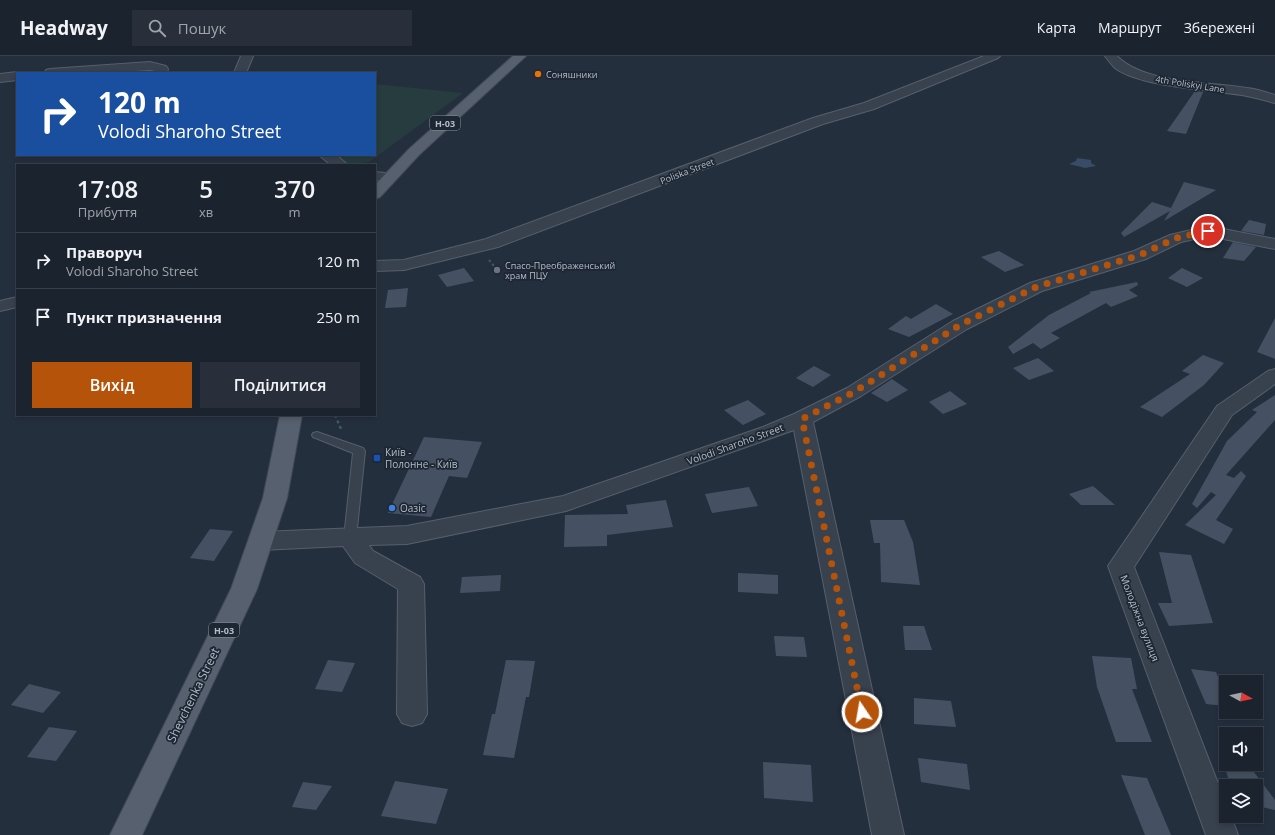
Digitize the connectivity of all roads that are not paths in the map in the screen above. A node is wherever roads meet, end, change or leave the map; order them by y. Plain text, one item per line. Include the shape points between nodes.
1 (247, 56) edge
2 (520, 56) edge
3 (994, 56) edge
4 (1111, 56) edge
5 (64, 72) edge
6 (161, 72) edge
7 (240, 72) edge
8 (16, 76) edge
9 (0, 78) edge
10 (1275, 99) edge
11 (328, 156) edge
12 (340, 164) edge
13 (382, 176) edge
14 (376, 191) edge
15 (1275, 244) edge
16 (376, 266) edge
17 (16, 302) edge
18 (0, 306) edge
19 (1275, 375) edge
20 (291, 416) edge
21 (802, 419) junction
22 (317, 435) dead end
23 (350, 538) junction
24 (261, 541) junction
25 (412, 714) dead end
26 (126, 835) edge
27 (888, 835) edge
28 (1222, 835) edge

1 - 7 street
2 - 13 main road, Н-03 via 414,152
3 - 16 street, Poliska Street via 869,106 748,146 693,169 492,243 404,264
4 - 10 street, 4th Poliskyi Lane via 1115,63 1125,70 1139,74 1184,84 1254,93
5 - 6 street via 150,66 162,69
8 - 9 street
11 - 12 street
13 - 14 main road, Н-03
15 - 21 street, Volodi Sharoho Street via 1208,231 1176,238 1140,255 1036,287 960,325 854,392
17 - 18 street
19 - 28 street, Молодіжна вулиця via 1224,412 1120,566
20 - 24 main road, Shevchenka Street / Н-03 via 275,498
21 - 23 street, Volodi Sharoho Street via 566,503 407,535
21 - 27 street
22 - 23 lane via 359,451
23 - 24 street, Volodi Sharoho Street
23 - 25 street via 364,558 411,584
24 - 26 main road, Shevchenka Street / Н-03 via 244,590

